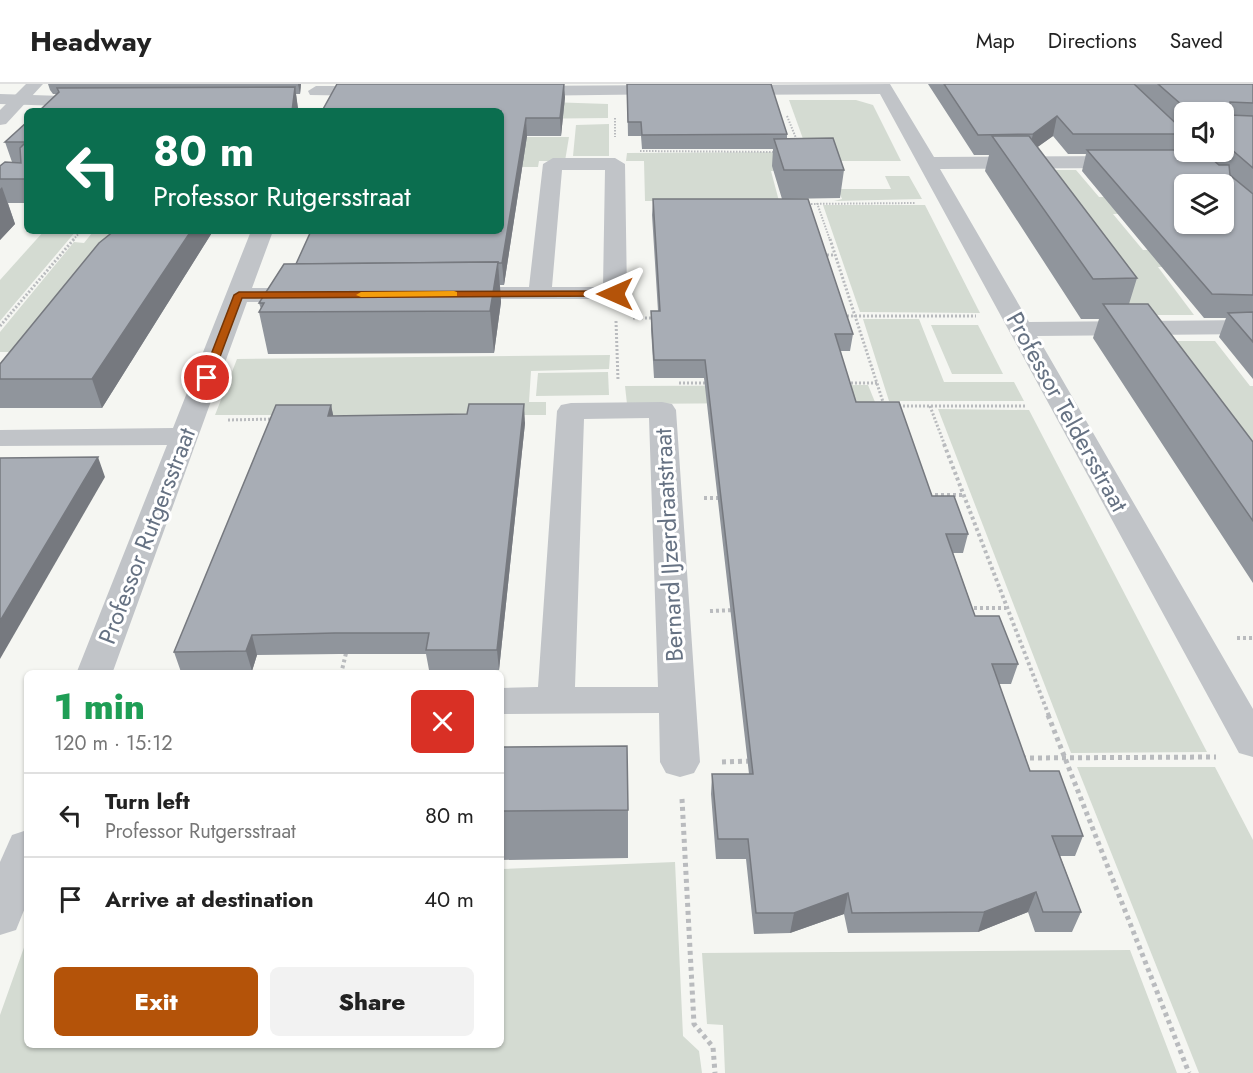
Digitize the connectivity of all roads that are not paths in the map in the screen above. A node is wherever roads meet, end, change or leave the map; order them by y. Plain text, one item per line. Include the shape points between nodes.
1 (35, 84) edge
2 (585, 87) edge
3 (882, 87) edge
4 (686, 90) edge
5 (709, 90) edge
6 (398, 91) edge
7 (503, 91) edge
8 (312, 98) edge
9 (0, 99) edge
10 (19, 101) junction
11 (112, 102) edge
12 (0, 120) edge
13 (1143, 162) edge
14 (927, 163) junction
15 (261, 234) edge
16 (434, 294) edge
17 (540, 294) junction
18 (239, 295) junction
19 (330, 295) edge
20 (1017, 322) junction
21 (1253, 327) edge
22 (188, 428) junction
23 (0, 438) edge
24 (96, 670) edge
25 (556, 700) junction
26 (677, 700) junction
27 (504, 701) edge
28 (1253, 743) edge
29 (680, 762) road end
30 (24, 855) edge
31 (0, 916) edge

1 - 10 street
2 - 4 street
2 - 7 street
3 - 5 street
3 - 14 street, Professor Teldersstraat
6 - 8 street
9 - 10 street
10 - 11 street
10 - 12 street
13 - 14 street
14 - 20 street, Professor Teldersstraat
15 - 18 street, Professor Rutgersstraat
16 - 17 street
17 - 17 street via 615,294 615,158 553,164
18 - 19 street
18 - 22 street, Professor Rutgersstraat
20 - 21 street
20 - 28 street, Professor Teldersstraat
22 - 23 street
22 - 24 street, Professor Rutgersstraat
25 - 26 street
25 - 26 street, Bernard IJzerdraatstraat via 571,411 619,410 662,410
25 - 27 street
26 - 29 street, Bernard IJzerdraatstraat
30 - 31 street

